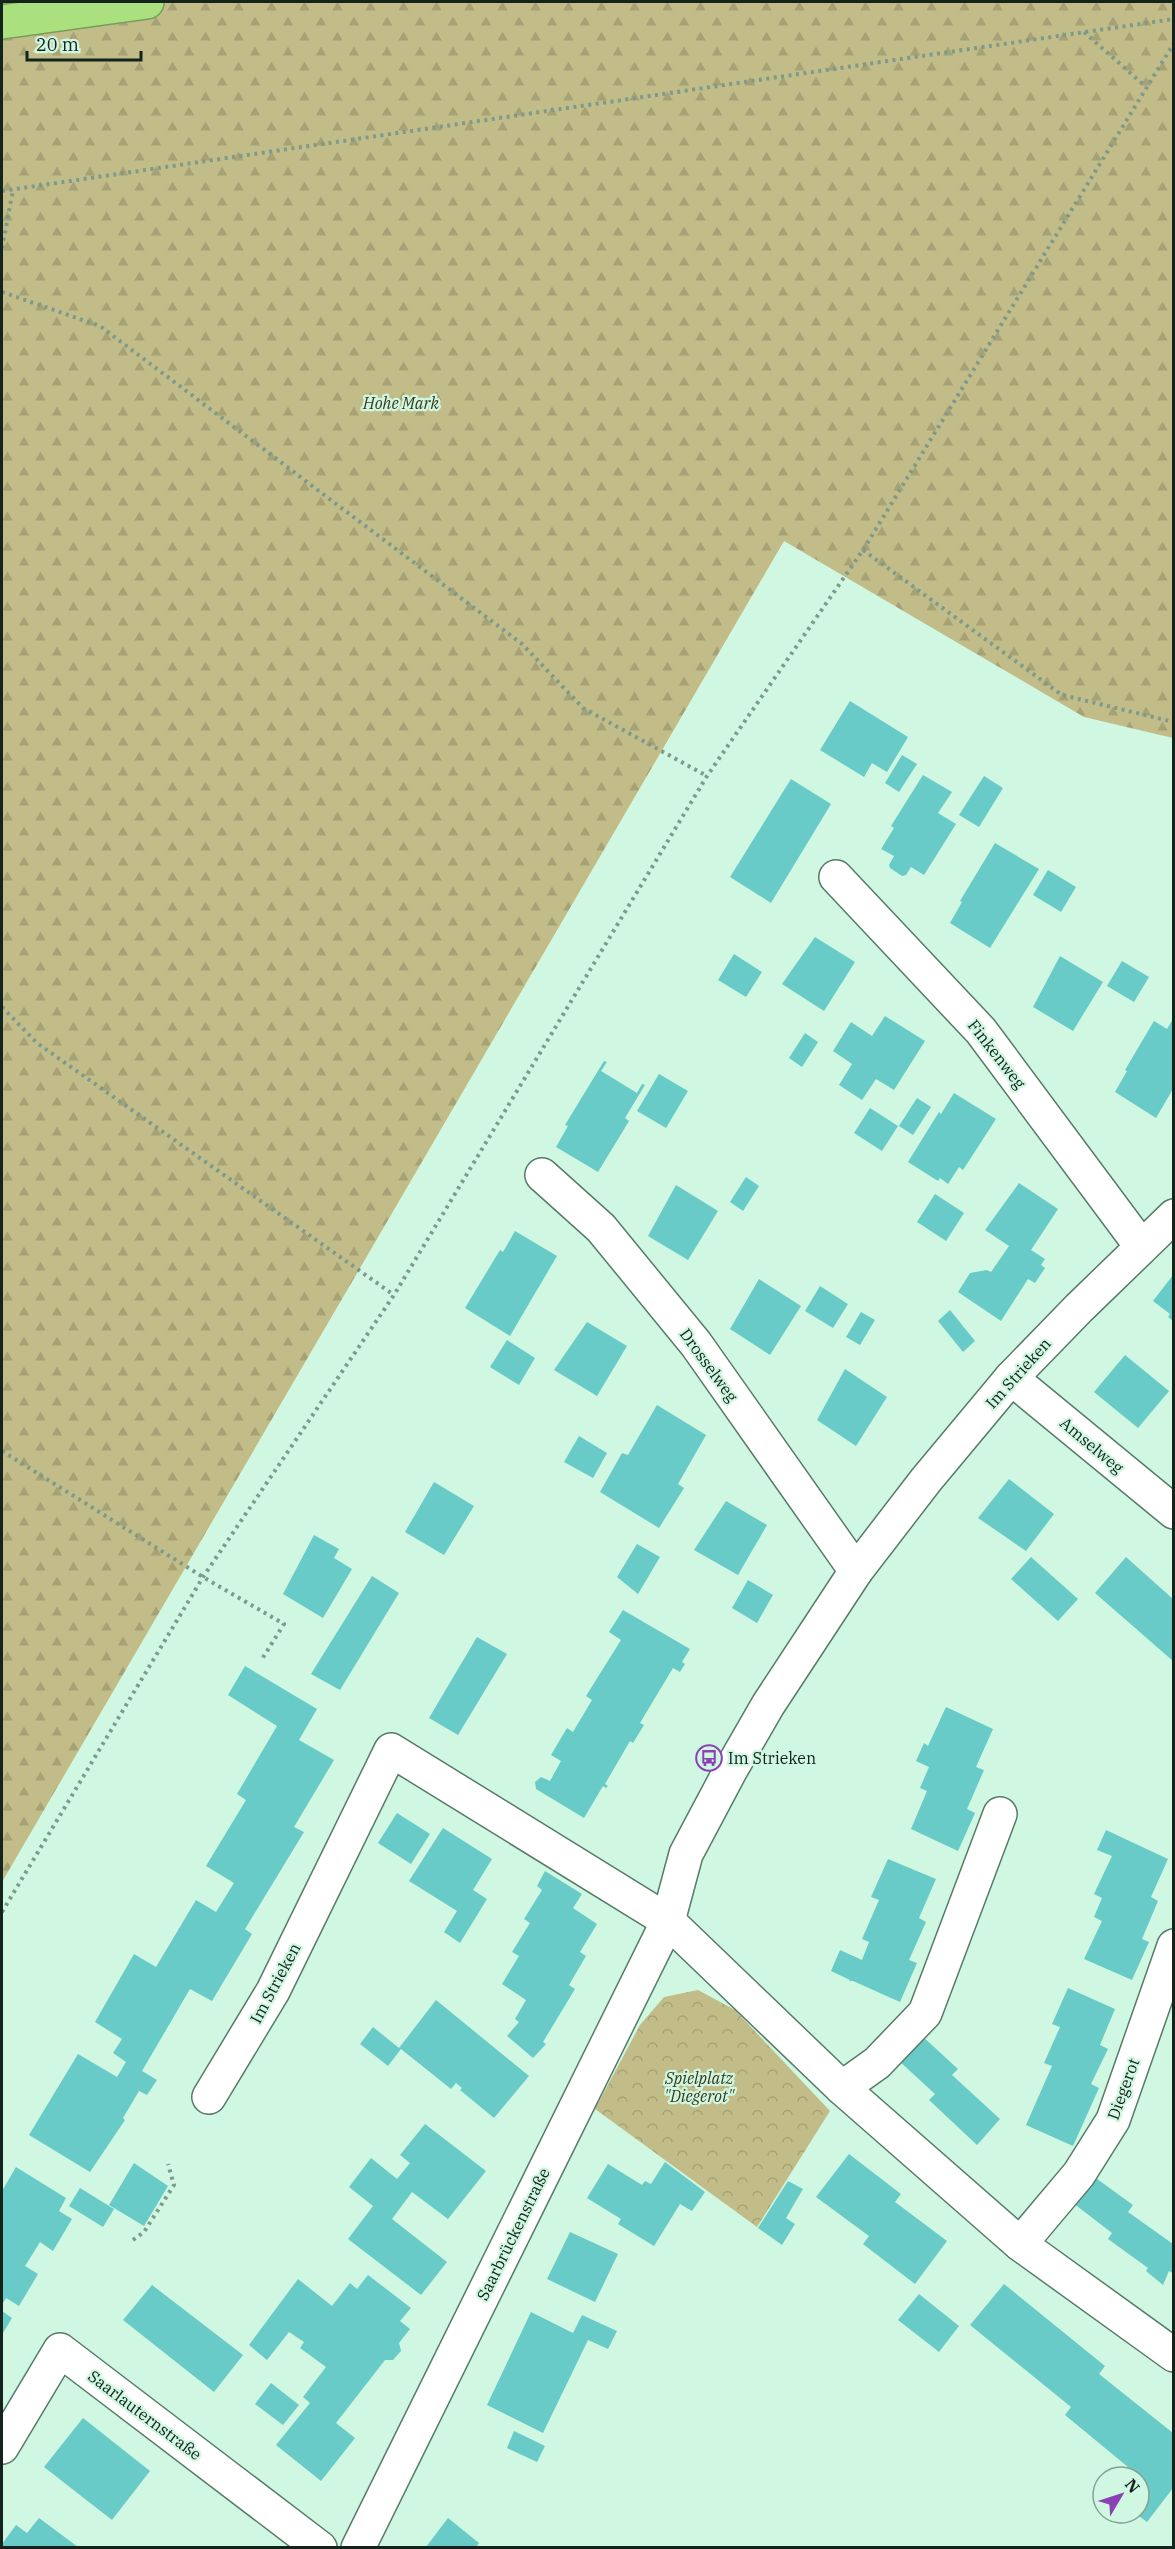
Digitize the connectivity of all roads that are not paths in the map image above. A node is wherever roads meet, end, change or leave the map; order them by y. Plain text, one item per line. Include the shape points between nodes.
1 (147, 2) edge
2 (2, 22) edge
3 (836, 877) dead end
4 (542, 1175) dead end
5 (1173, 1216) edge
6 (1141, 1246) junction
7 (1011, 1378) junction
8 (1173, 1512) edge
9 (856, 1571) junction
10 (1000, 1814) dead end
11 (668, 1921) junction
12 (1173, 1946) edge
13 (842, 2088) junction
14 (209, 2097) dead end
15 (1020, 2244) junction
16 (1173, 2355) edge
17 (2, 2446) edge
18 (320, 2547) edge
19 (358, 2547) edge

1 - 2 highway
3 - 6 street, Finkenweg via 981,1031
4 - 9 street, Drosselweg via 601,1228 696,1344
5 - 6 street, Im Strieken
6 - 7 street, Im Strieken
7 - 8 street, Amselweg
7 - 9 street, Im Strieken
9 - 11 street, Im Strieken via 768,1705 730,1771 686,1854
10 - 13 street via 924,2013 877,2063
11 - 13 street
11 - 14 street, Im Strieken via 391,1750 273,1991
11 - 19 street, Saarbrückenstraße
12 - 15 street, Diegerot via 1113,2120 1079,2174
13 - 15 street
15 - 16 street
17 - 18 street, Saarlauternstraße via 60,2350

